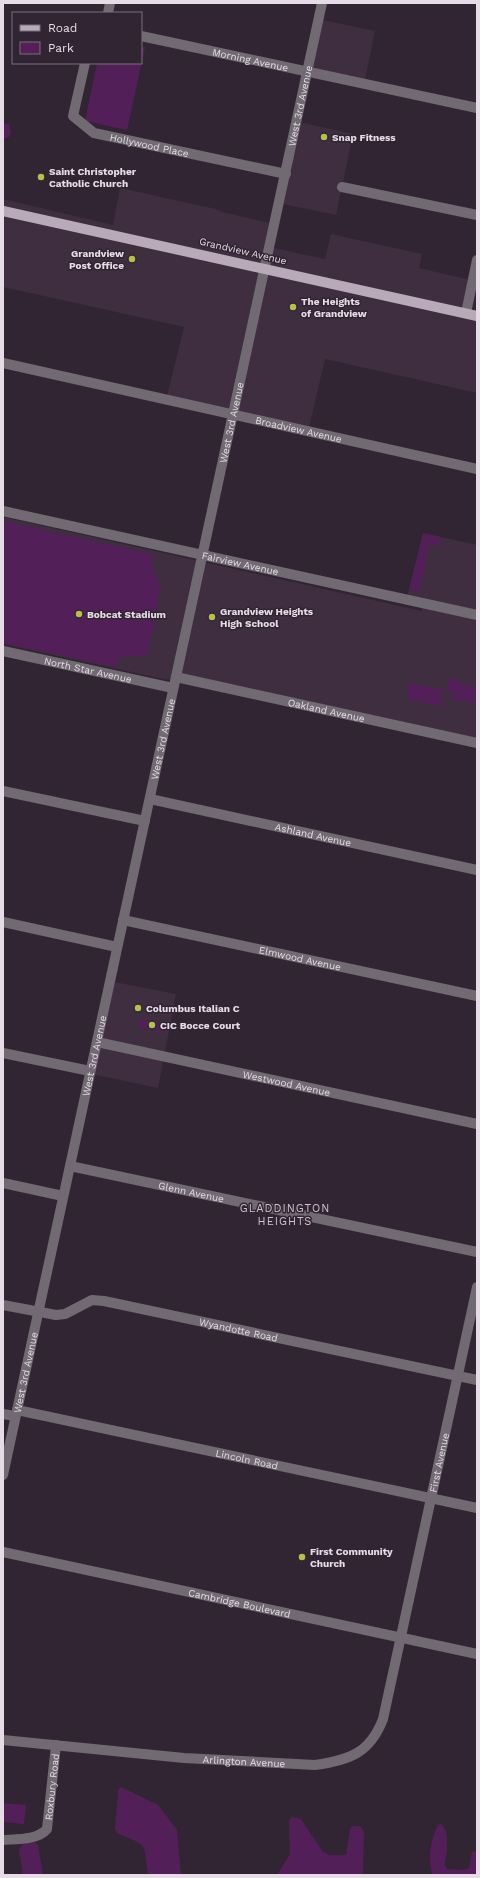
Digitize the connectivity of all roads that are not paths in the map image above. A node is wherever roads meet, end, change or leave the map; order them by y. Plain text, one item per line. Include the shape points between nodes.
1 (322, 3) edge
2 (142, 36) edge
3 (85, 64) edge
4 (308, 71) junction
5 (477, 108) edge
6 (286, 174) junction
7 (342, 187) dead end
8 (3, 210) edge
9 (477, 215) edge
10 (477, 260) edge
11 (265, 269) junction
12 (466, 313) junction
13 (477, 316) edge
14 (3, 363) edge
15 (233, 414) junction
16 (477, 469) edge
17 (3, 511) edge
18 (202, 555) junction
19 (477, 615) edge
20 (3, 651) edge
21 (176, 678) junction
22 (174, 688) junction
23 (477, 743) edge
24 (3, 790) edge
25 (150, 799) junction
26 (144, 822) junction
27 (477, 870) edge
28 (123, 920) junction
29 (3, 922) edge
30 (117, 947) junction
31 (477, 996) edge
32 (97, 1042) junction
33 (3, 1053) edge
34 (90, 1071) junction
35 (477, 1124) edge
36 (70, 1166) junction
37 (3, 1183) edge
38 (63, 1196) junction
39 (477, 1252) edge
40 (477, 1287) edge
41 (3, 1305) edge
42 (38, 1312) junction
43 (458, 1376) junction
44 (477, 1380) edge
45 (16, 1413) junction
46 (3, 1414) edge
47 (3, 1475) edge
48 (432, 1498) junction
49 (477, 1508) edge
50 (3, 1552) edge
51 (401, 1638) junction
52 (477, 1654) edge
53 (3, 1740) edge
54 (56, 1745) junction
55 (3, 1840) edge

1 - 4 street, West 3rd Avenue
2 - 4 street, Morning Avenue
3 - 6 street, Hollywood Place via 73,116 94,133
4 - 5 street, Morning Avenue
4 - 6 street, West 3rd Avenue
6 - 11 street, West 3rd Avenue
7 - 9 street
8 - 11 main road, Grandview Avenue
10 - 12 street
11 - 12 main road, Grandview Avenue
11 - 15 street, West 3rd Avenue
12 - 13 main road, Grandview Avenue
14 - 15 street, Broadview Avenue
15 - 16 street, Broadview Avenue
15 - 18 street, West 3rd Avenue
17 - 18 street, Fairview Avenue
18 - 19 street, Fairview Avenue
18 - 21 street, West 3rd Avenue
20 - 22 street, North Star Avenue
21 - 22 street, West 3rd Avenue
21 - 23 street, Oakland Avenue
22 - 25 street, West 3rd Avenue
24 - 26 street
25 - 26 street, West 3rd Avenue
25 - 27 street, Ashland Avenue
26 - 28 street, West 3rd Avenue
28 - 30 street, West 3rd Avenue
28 - 31 street, Elmwood Avenue
29 - 30 street
30 - 32 street, West 3rd Avenue
32 - 34 street, West 3rd Avenue
32 - 35 street, Westwood Avenue
33 - 34 street
34 - 36 street, West 3rd Avenue
36 - 38 street, West 3rd Avenue
36 - 39 street, Glenn Avenue
37 - 38 street
38 - 42 street, West 3rd Avenue
40 - 43 street, First Avenue
41 - 42 street, Wyandotte Road
42 - 43 street, Wyandotte Road via 65,1314 92,1300 104,1301
42 - 45 street, West 3rd Avenue
43 - 44 street, Wyandotte Road
43 - 48 street, First Avenue
45 - 46 street, Lincoln Road
45 - 47 street, West 3rd Avenue
45 - 48 street, Lincoln Road
48 - 49 street, Lincoln Road
48 - 51 street, First Avenue
50 - 51 street, Cambridge Boulevard
51 - 52 street, Cambridge Boulevard
51 - 54 street, Arlington Avenue via 378,1731 364,1749 336,1762 315,1765 243,1762
53 - 54 street, Arlington Avenue
54 - 55 street, Roxbury Road via 47,1829 43,1834 36,1836

